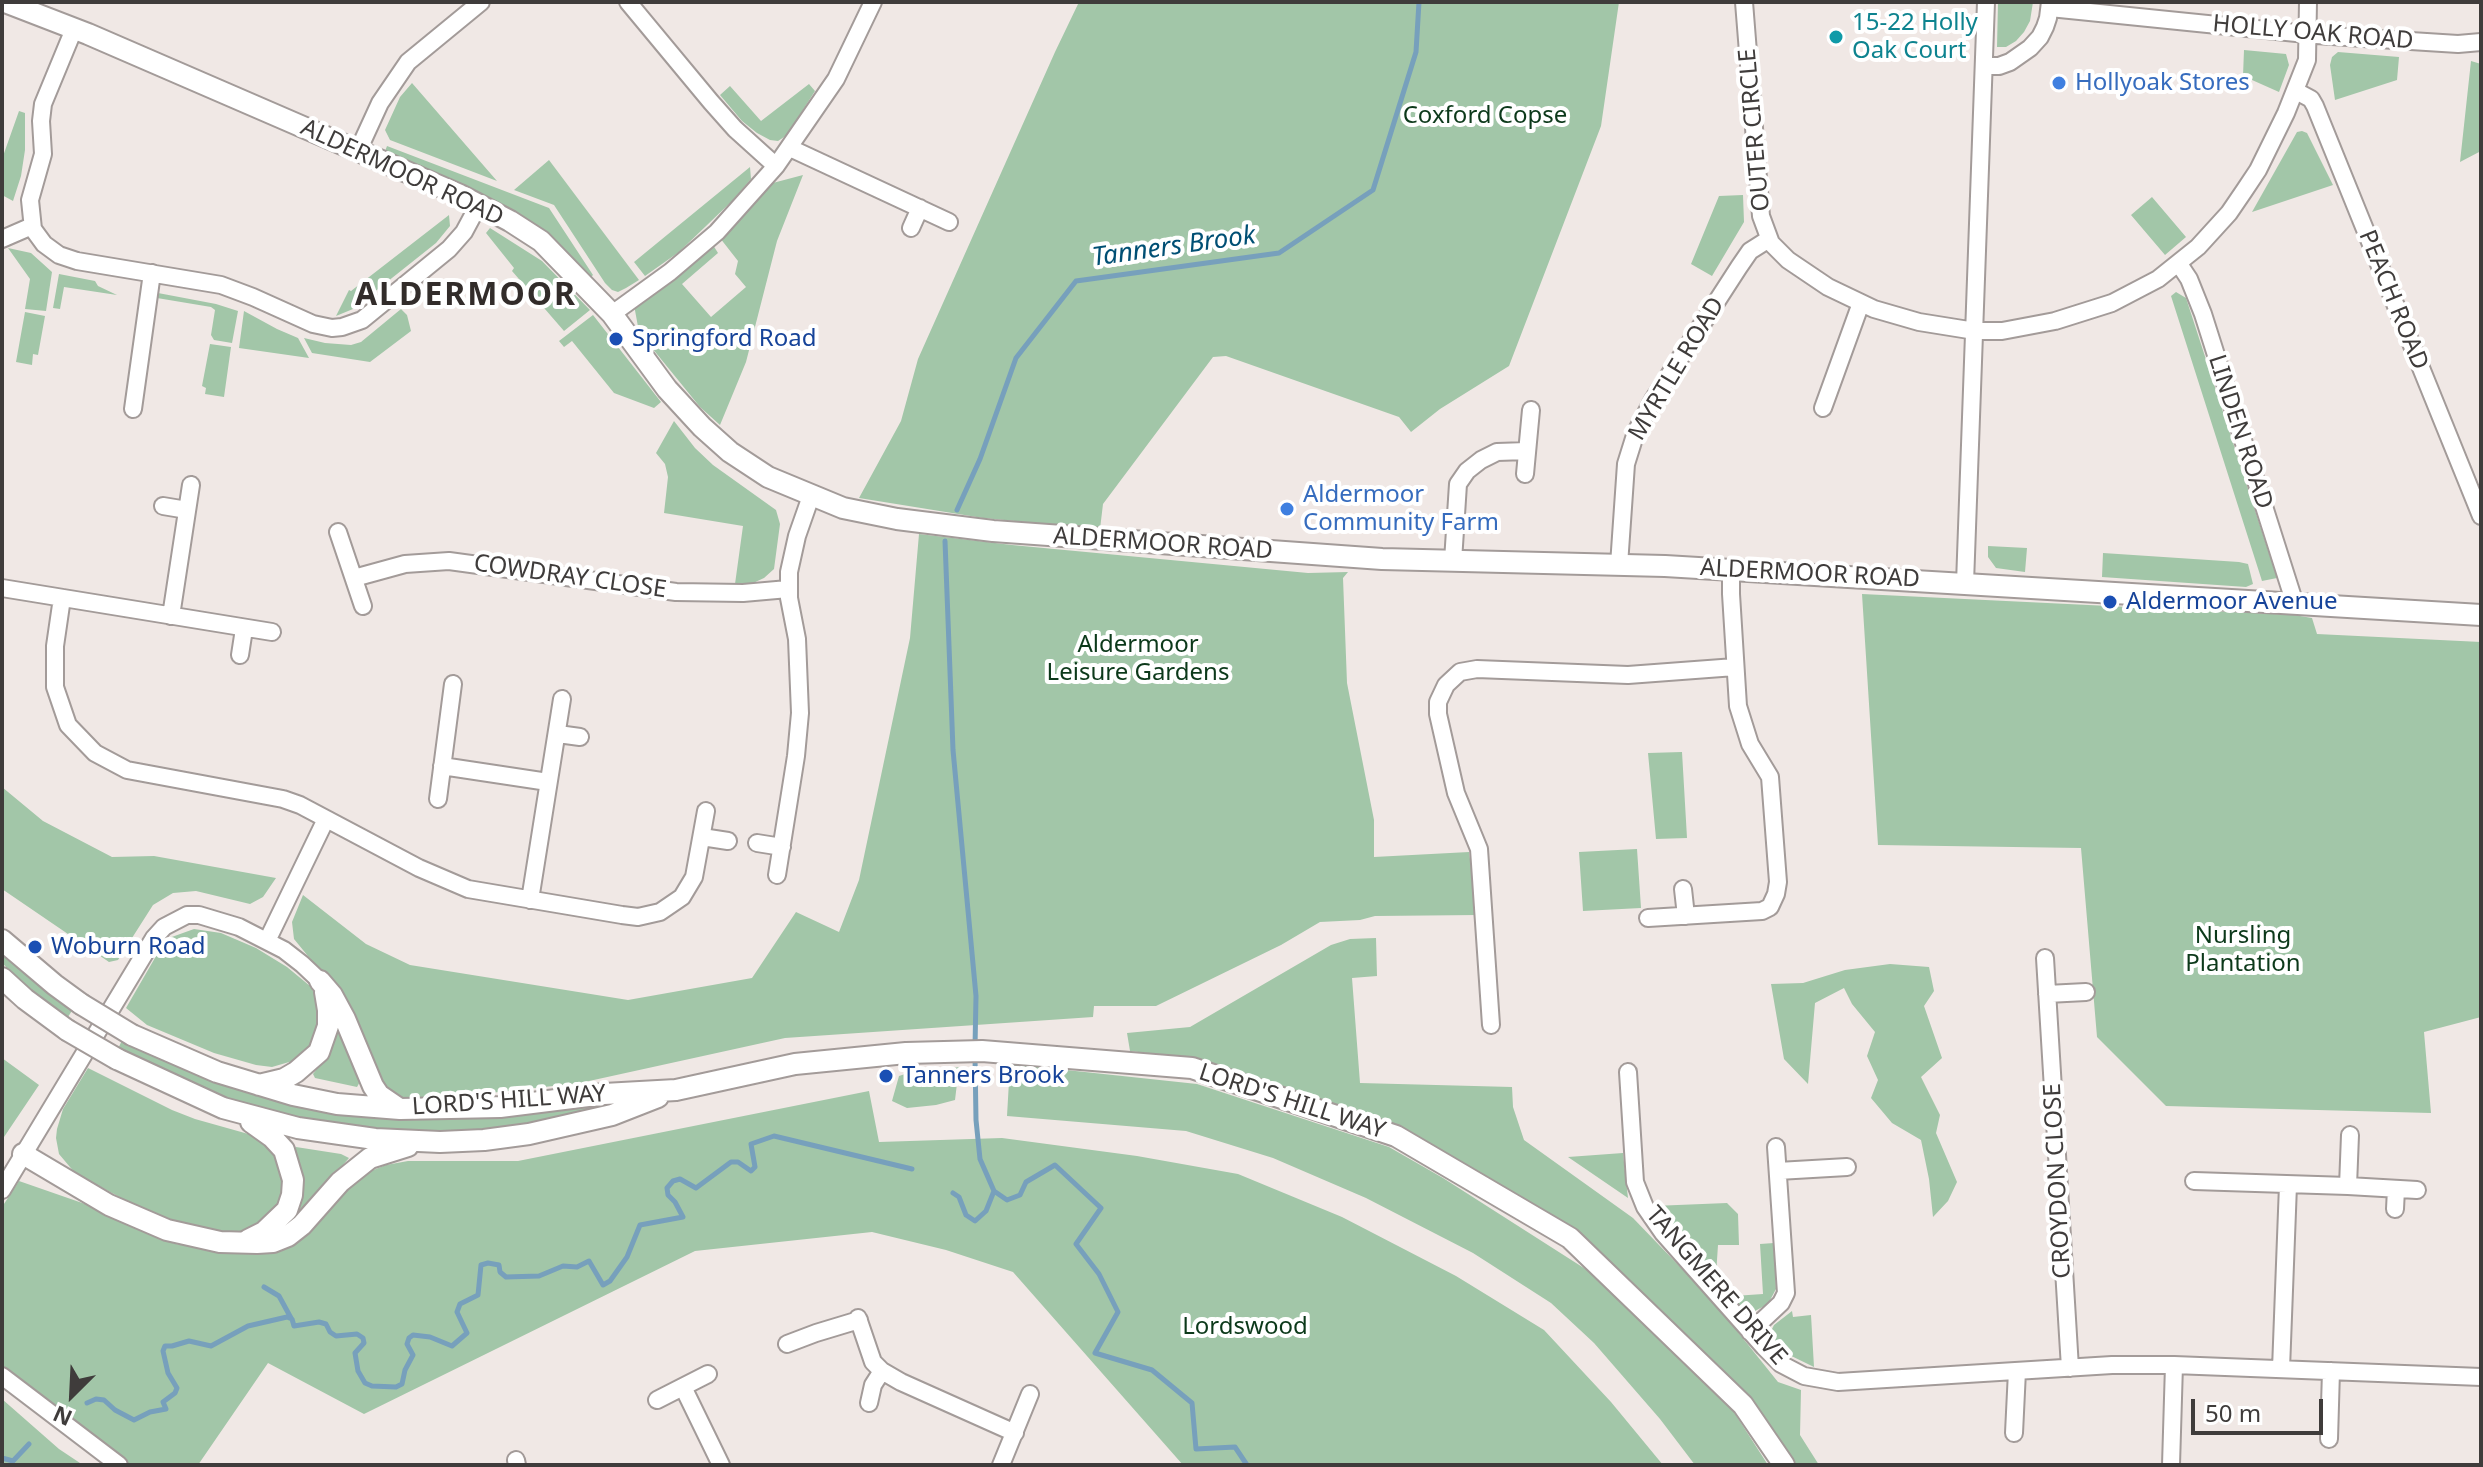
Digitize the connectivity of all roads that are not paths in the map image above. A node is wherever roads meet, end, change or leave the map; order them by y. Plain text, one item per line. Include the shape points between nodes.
1 (5, 2) edge
2 (481, 2) edge
3 (628, 2) edge
4 (873, 2) edge
5 (1744, 2) edge
6 (1986, 2) edge
7 (2308, 2) edge
8 (2050, 5) edge
9 (74, 29) junction
10 (2309, 34) junction
11 (2481, 42) edge
12 (1984, 66) junction
13 (2296, 91) junction
14 (790, 148) junction
15 (358, 151) junction
16 (776, 166) junction
17 (479, 204) junction
18 (920, 208) junction
19 (949, 222) dead end
20 (32, 226) junction
21 (911, 228) dead end
22 (2, 239) edge
23 (1769, 239) junction
24 (2179, 264) junction
25 (152, 273) junction
26 (1861, 303) junction
27 (612, 314) junction
28 (1975, 331) junction
29 (1823, 408) dead end
30 (133, 409) dead end
31 (1531, 410) dead end
32 (1527, 451) junction
33 (1525, 474) dead end
34 (191, 485) dead end
35 (811, 496) junction
36 (163, 506) dead end
37 (187, 510) junction
38 (2481, 516) edge
39 (338, 532) dead end
40 (1453, 561) junction
41 (1619, 565) junction
42 (1731, 571) junction
43 (354, 578) junction
44 (1965, 583) junction
45 (2, 588) edge
46 (788, 589) junction
47 (62, 598) junction
48 (2295, 604) junction
49 (363, 606) dead end
50 (2481, 615) edge
51 (171, 616) junction
52 (244, 629) junction
53 (272, 632) dead end
54 (240, 655) dead end
55 (1735, 667) junction
56 (453, 684) dead end
57 (562, 699) dead end
58 (558, 734) junction
59 (580, 737) dead end
60 (442, 766) junction
61 (548, 782) junction
62 (438, 799) dead end
63 (706, 811) dead end
64 (326, 819) junction
65 (702, 837) junction
66 (728, 841) dead end
67 (757, 843) dead end
68 (782, 847) junction
69 (777, 875) dead end
70 (1683, 889) dead end
71 (530, 900) junction
72 (1686, 916) junction
73 (1648, 918) dead end
74 (2, 940) edge
75 (267, 941) junction
76 (2045, 958) dead end
77 (2, 978) edge
78 (320, 981) junction
79 (2086, 992) dead end
80 (2047, 994) junction
81 (1491, 1025) dead end
82 (1628, 1072) dead end
83 (258, 1085) junction
84 (676, 1090) junction
85 (223, 1108) junction
86 (400, 1109) junction
87 (2350, 1135) dead end
88 (440, 1142) junction
89 (1776, 1147) dead end
90 (23, 1154) junction
91 (1847, 1167) dead end
92 (1778, 1171) junction
93 (2194, 1181) dead end
94 (2288, 1185) junction
95 (2348, 1186) junction
96 (2396, 1189) junction
97 (2, 1190) edge
98 (2417, 1190) dead end
99 (2395, 1209) dead end
100 (240, 1244) junction
101 (1750, 1332) junction
102 (787, 1344) dead end
103 (2174, 1365) junction
104 (2070, 1368) junction
105 (2281, 1369) junction
106 (882, 1371) junction
107 (2017, 1371) junction
108 (2331, 1371) junction
109 (708, 1374) dead end
110 (2, 1376) edge
111 (2481, 1377) edge
112 (683, 1387) junction
113 (1030, 1394) dead end
114 (657, 1400) dead end
115 (869, 1403) dead end
116 (1015, 1433) junction
117 (2014, 1433) dead end
118 (2329, 1439) dead end
119 (119, 1465) edge
120 (721, 1465) edge
121 (1001, 1465) edge
122 (1784, 1465) edge
123 (2171, 1465) edge

1 - 9 street, ALDERMOOR ROAD
2 - 15 street via 408,62 380,103
3 - 16 street via 735,129
4 - 14 street via 836,79
5 - 23 street, OUTER CIRCLE via 1761,216
6 - 12 street
7 - 10 street, OUTER CIRCLE
8 - 10 street, HOLLY OAK ROAD
8 - 12 street, HOLLY OAK ROAD via 2040,37 2030,48 2010,62
9 - 15 street, ALDERMOOR ROAD
9 - 20 street via 42,113 43,154 30,200
10 - 11 street, HOLLY OAK ROAD
10 - 13 street, OUTER CIRCLE
12 - 28 street
13 - 24 street, OUTER CIRCLE via 2244,191
13 - 38 street, PEACH ROAD via 2315,106
14 - 16 street
14 - 18 street
15 - 17 street, ALDERMOOR ROAD
16 - 27 street via 711,237
17 - 25 street via 449,249 362,320 342,327 313,324 221,285
17 - 27 street, ALDERMOOR ROAD via 541,241
18 - 19 street
18 - 21 street
20 - 22 street
20 - 25 street via 59,255
23 - 26 street, OUTER CIRCLE via 1806,274
23 - 41 street, MYRTLE ROAD via 1750,251 1636,432 1626,464
24 - 28 street, OUTER CIRCLE via 2135,292 2084,313 2026,327
24 - 48 street, LINDEN ROAD via 2203,314
25 - 30 street
26 - 28 street, OUTER CIRCLE via 1919,322
26 - 29 street
27 - 35 street, ALDERMOOR ROAD via 702,427 761,472
28 - 44 street
31 - 32 street
32 - 33 street
32 - 40 street via 1497,452 1467,471 1458,484
34 - 37 street
35 - 40 street, ALDERMOOR ROAD via 884,517 993,531
35 - 46 street via 792,556
36 - 37 street
37 - 51 street
39 - 43 street
40 - 41 street, ALDERMOOR ROAD
41 - 42 street, ALDERMOOR ROAD
42 - 44 street, ALDERMOOR ROAD
42 - 55 street
43 - 46 street, COWDRAY CLOSE via 405,564 449,561 676,592
43 - 49 street
44 - 48 street, ALDERMOOR ROAD
45 - 47 street
46 - 68 street via 801,698
47 - 51 street
47 - 64 street via 55,687 68,725 95,753 127,770 283,799
48 - 50 street, ALDERMOOR ROAD
51 - 52 street
52 - 53 street
52 - 54 street
55 - 72 street via 1740,719 1770,777 1776,894 1762,911
55 - 81 street via 1628,675 1477,669 1460,672 1446,685 1438,714 1456,793 1479,849
56 - 60 street
57 - 58 street
58 - 59 street
58 - 61 street
60 - 61 street
60 - 62 street
61 - 71 street
63 - 65 street
64 - 71 street via 449,882
64 - 75 street
65 - 66 street
65 - 71 street via 689,888 660,912 635,917
67 - 68 street
68 - 69 street
70 - 72 street
72 - 73 street
74 - 83 street, LORD'S HILL WAY, bridge via 81,1004 132,1035
75 - 78 street
75 - 90 street via 199,915 164,927
76 - 80 street, CROYDON CLOSE
77 - 85 street, LORD'S HILL WAY, bridge via 67,1030
78 - 83 street via 328,1026 319,1052 284,1079
78 - 86 street via 345,1019 373,1086
79 - 80 street
80 - 104 street, CROYDON CLOSE
82 - 101 street, TANGMERE DRIVE via 1638,1195 1663,1233
83 - 86 street, LORD'S HILL WAY via 337,1104
84 - 86 street, LORD'S HILL WAY via 500,1107
84 - 88 street, LORD'S HILL WAY via 574,1125
84 - 122 street, LORD'S HILL WAY via 795,1064 999,1052 1192,1068 1396,1136 1570,1238 1743,1405
85 - 88 street, LORD'S HILL WAY via 345,1136
85 - 100 street via 272,1137 284,1150 293,1180 287,1210 264,1232
87 - 95 street
88 - 100 street via 370,1158 288,1236
89 - 92 street
90 - 97 street
90 - 100 street via 139,1219 197,1238
91 - 92 street
92 - 101 street via 1786,1293
93 - 94 street
94 - 95 street
94 - 105 street
95 - 96 street
96 - 98 street
96 - 99 street
101 - 107 street, TANGMERE DRIVE via 1781,1364 1823,1380
102 - 106 street via 859,1319 873,1362
103 - 104 street, TANGMERE DRIVE
103 - 105 street, TANGMERE DRIVE
103 - 123 street
104 - 107 street, TANGMERE DRIVE
105 - 108 street, TANGMERE DRIVE
106 - 115 street
106 - 116 street
107 - 117 street
108 - 111 street, TANGMERE DRIVE
108 - 118 street
109 - 112 street
110 - 119 street
112 - 114 street
112 - 120 street
113 - 116 street
116 - 121 street

